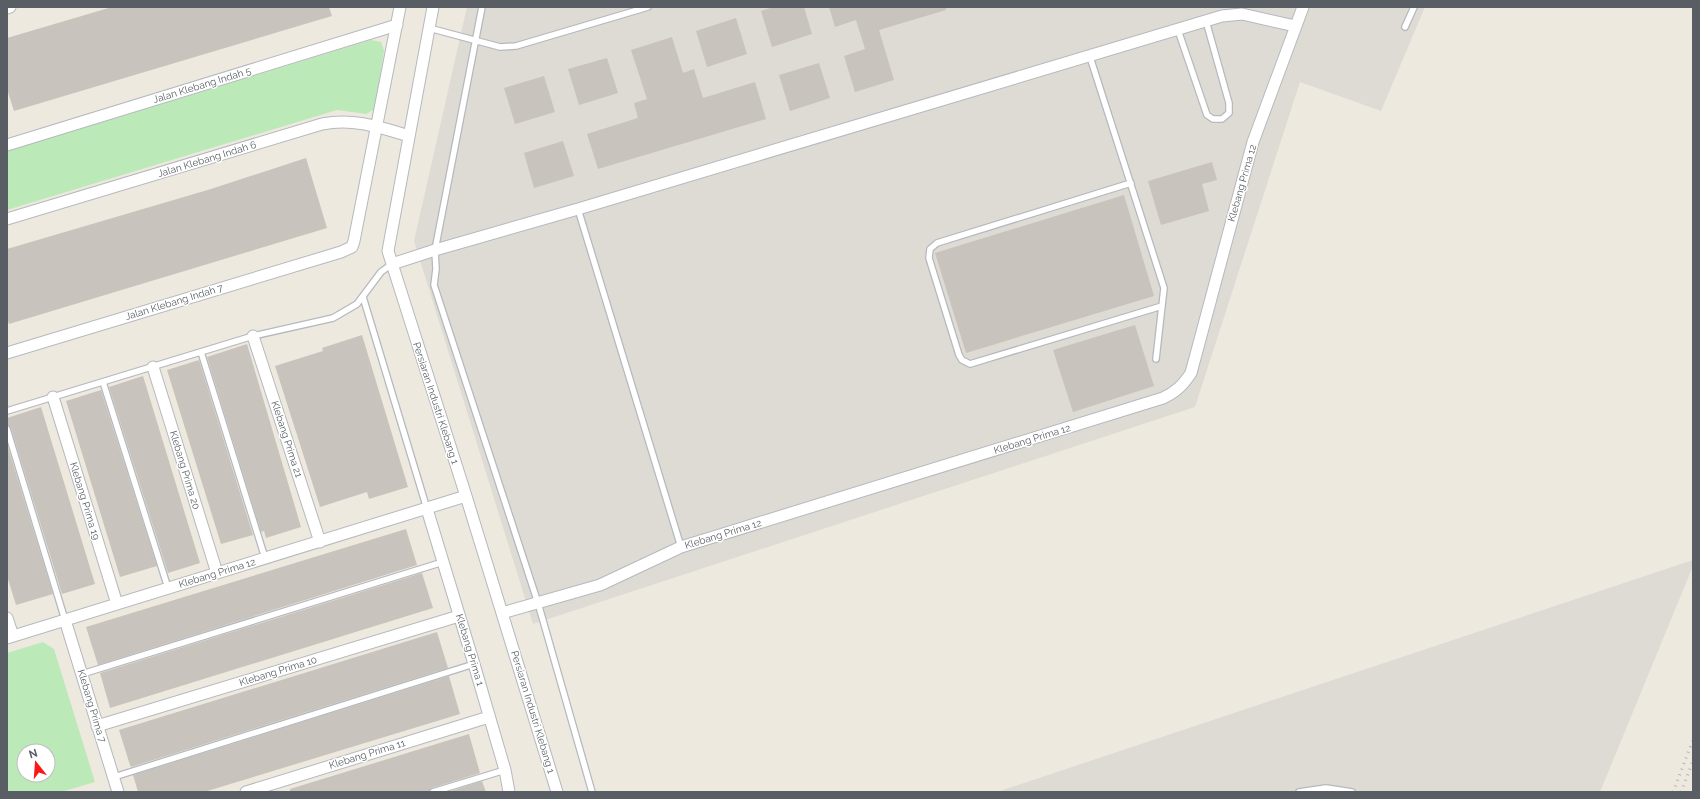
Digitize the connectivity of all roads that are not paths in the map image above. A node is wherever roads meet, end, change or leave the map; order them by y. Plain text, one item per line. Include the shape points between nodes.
1 (400, 7) edge
2 (433, 7) edge
3 (482, 7) edge
4 (648, 7) edge
5 (1303, 7) edge
6 (1414, 7) edge
7 (1206, 21) junction
8 (397, 25) junction
9 (1295, 26) junction
10 (1406, 27) dead end
11 (429, 28) junction
12 (1178, 30) junction
13 (476, 42) junction
14 (1090, 57) junction
15 (378, 127) junction
16 (409, 136) junction
17 (7, 145) edge
18 (1132, 183) junction
19 (578, 209) junction
20 (7, 219) edge
21 (434, 250) junction
22 (392, 264) junction
23 (363, 297) junction
24 (1162, 306) junction
25 (253, 336) junction
26 (201, 352) junction
27 (7, 353) edge
28 (1156, 358) dead end
29 (153, 367) junction
30 (103, 382) junction
31 (53, 397) junction
32 (7, 411) edge
33 (7, 429) edge
34 (466, 496) junction
35 (427, 509) junction
36 (320, 542) junction
37 (681, 547) junction
38 (265, 558) junction
39 (443, 562) junction
40 (217, 573) junction
41 (168, 588) junction
42 (538, 603) junction
43 (117, 604) junction
44 (502, 613) junction
45 (459, 616) junction
46 (7, 618) edge
47 (65, 620) junction
48 (10, 637) edge
49 (474, 664) junction
50 (82, 674) junction
51 (489, 717) junction
52 (97, 726) junction
53 (505, 770) junction
54 (114, 777) junction
55 (118, 792) edge
56 (246, 792) edge
57 (432, 792) edge
58 (509, 792) edge
59 (557, 792) edge
60 (592, 792) edge
61 (1299, 792) edge
62 (1352, 792) edge

1 - 8 street
2 - 11 street, Persiaran Industri Klebang 1
3 - 13 lane
4 - 13 lane via 516,46 500,47
5 - 9 street, Klebang Prima 12
6 - 10 lane
7 - 9 street via 1242,14
7 - 12 street
7 - 12 lane via 1229,103 1229,113 1222,119 1213,119 1207,115
8 - 15 street
8 - 17 street, Jalan Klebang Indah 5
9 - 37 street, Klebang Prima 12 via 1253,142 1191,373 1176,392
11 - 13 lane
11 - 16 street, Persiaran Industri Klebang 1
12 - 14 street
13 - 21 lane
14 - 18 lane
14 - 19 street
15 - 16 street, Jalan Klebang Indah 6
15 - 20 street, Jalan Klebang Indah 6 via 340,121 322,124
15 - 27 street, Jalan Klebang Indah 7 via 352,247
16 - 22 street, Persiaran Industri Klebang 1 via 388,249
18 - 24 lane via 1164,288
18 - 24 lane via 937,243 930,248 929,258 959,355 970,364
19 - 21 street
19 - 37 lane
21 - 22 street
21 - 42 lane via 434,285 440,308
22 - 23 lane via 381,272
22 - 34 street, Persiaran Industri Klebang 1
23 - 25 lane via 352,308 333,318
23 - 35 lane
24 - 28 lane
25 - 26 lane
25 - 36 street, Klebang Prima 21
26 - 29 lane
26 - 38 lane
29 - 30 lane
29 - 40 street, Klebang Prima 20
30 - 31 lane
30 - 41 lane
31 - 32 lane
31 - 43 street, Klebang Prima 19
33 - 47 lane
34 - 35 street, Klebang Prima 12
34 - 44 street, Persiaran Industri Klebang 1
35 - 36 street, Klebang Prima 12
35 - 39 street, Klebang Prima 1
36 - 38 street, Klebang Prima 12
37 - 42 street, Klebang Prima 12 via 600,584
38 - 40 street, Klebang Prima 12
39 - 45 street, Klebang Prima 1
39 - 50 lane
40 - 41 street, Klebang Prima 12
41 - 43 street, Klebang Prima 12
42 - 44 street, Klebang Prima 12
42 - 60 lane
43 - 47 street, Klebang Prima 12
44 - 59 street, Persiaran Industri Klebang 1
45 - 49 street, Klebang Prima 1
45 - 52 street, Klebang Prima 10
46 - 48 street
47 - 48 street, Klebang Prima 12
47 - 50 street, Klebang Prima 7
49 - 51 street, Klebang Prima 1
49 - 54 lane
50 - 52 street, Klebang Prima 7
51 - 53 street, Klebang Prima 1
51 - 56 street, Klebang Prima 11
52 - 54 street, Klebang Prima 7
53 - 57 lane
53 - 58 street, Klebang Prima 1
54 - 55 street, Klebang Prima 7
61 - 62 lane via 1326,788

